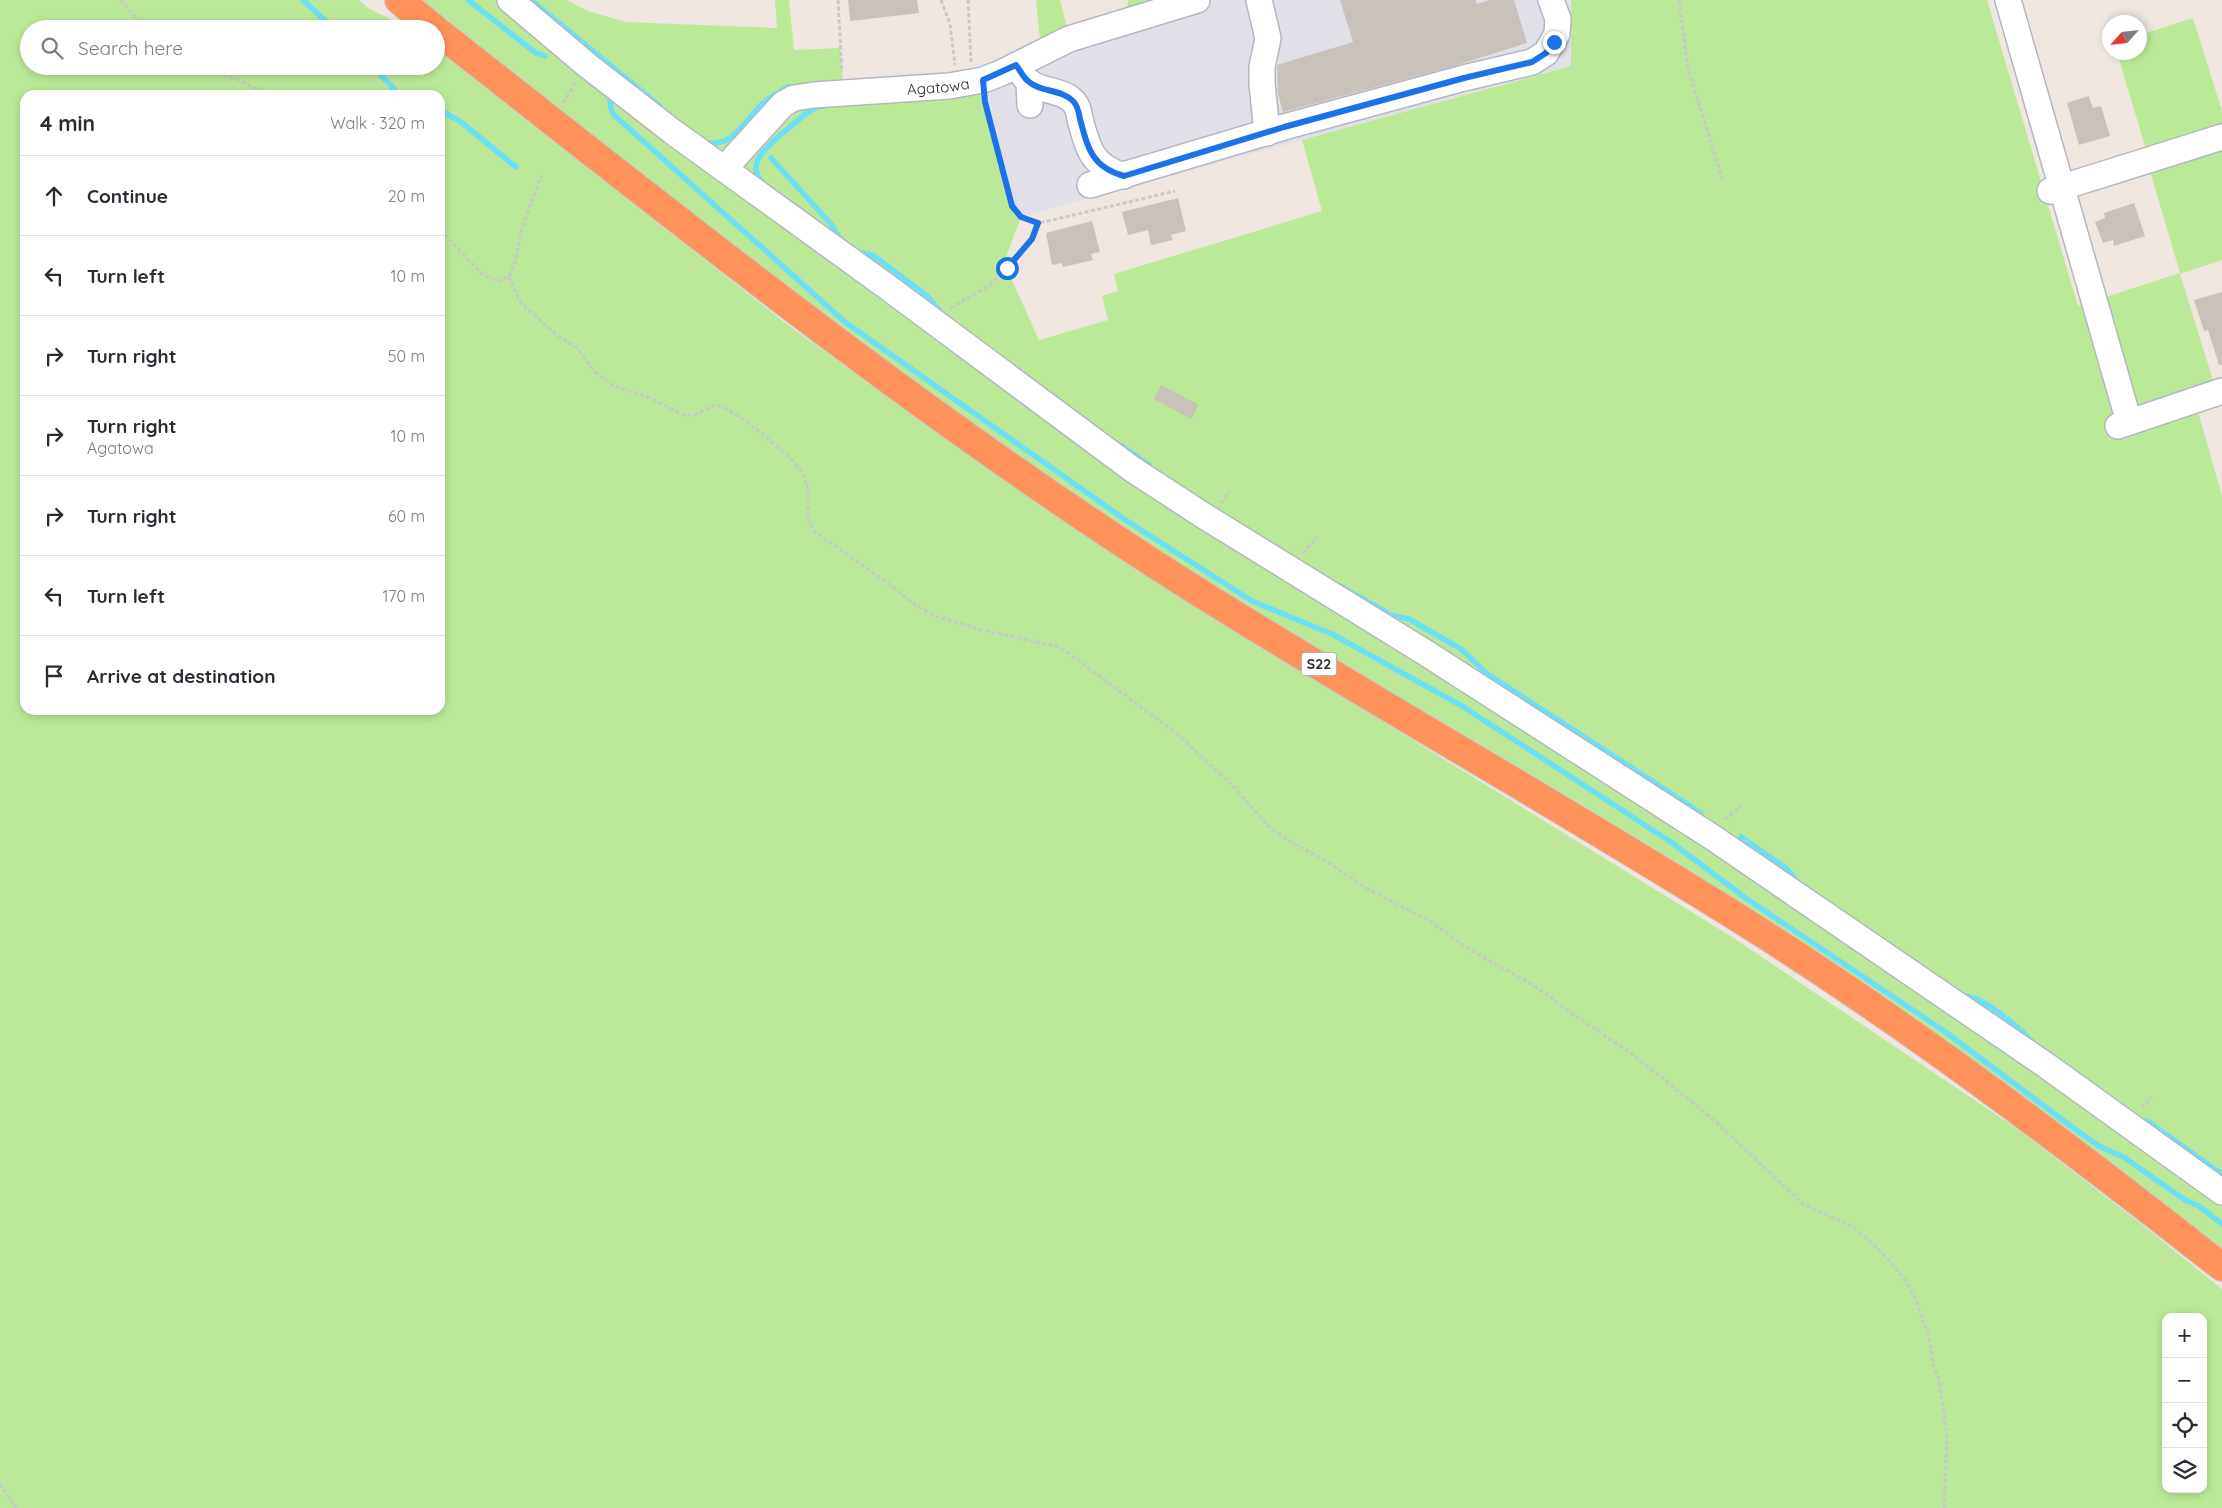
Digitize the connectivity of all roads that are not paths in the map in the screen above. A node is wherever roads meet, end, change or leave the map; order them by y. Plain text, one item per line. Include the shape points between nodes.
1 (399, 0) edge
2 (510, 0) edge
3 (1197, 0) edge
4 (1259, 0) edge
5 (1551, 0) edge
6 (2008, 0) edge
7 (425, 20) edge
8 (445, 36) edge
9 (1025, 84) junction
10 (1267, 133) junction
11 (2222, 137) edge
12 (724, 169) junction
13 (1124, 176) junction
14 (1090, 185) dead end
15 (2056, 189) junction
16 (2222, 391) edge
17 (2222, 1192) edge
18 (2222, 1267) edge

1 - 7 highway, S22
2 - 12 street via 587,65
3 - 9 street, Agatowa via 1069,39
4 - 10 street via 1268,38 1262,67
5 - 10 street via 1558,19 1557,34 1546,53 1532,62
6 - 15 street
8 - 18 highway, S22 via 780,299 988,451 1192,588 1636,854 1766,936 1888,1017 2032,1120
9 - 12 street, Agatowa via 971,82 788,100
9 - 13 street via 1060,93 1074,102 1094,158 1107,169
10 - 13 street
11 - 15 street
12 - 17 street via 1132,469 1712,837 2047,1066
13 - 14 street
15 - 16 street via 2123,424

